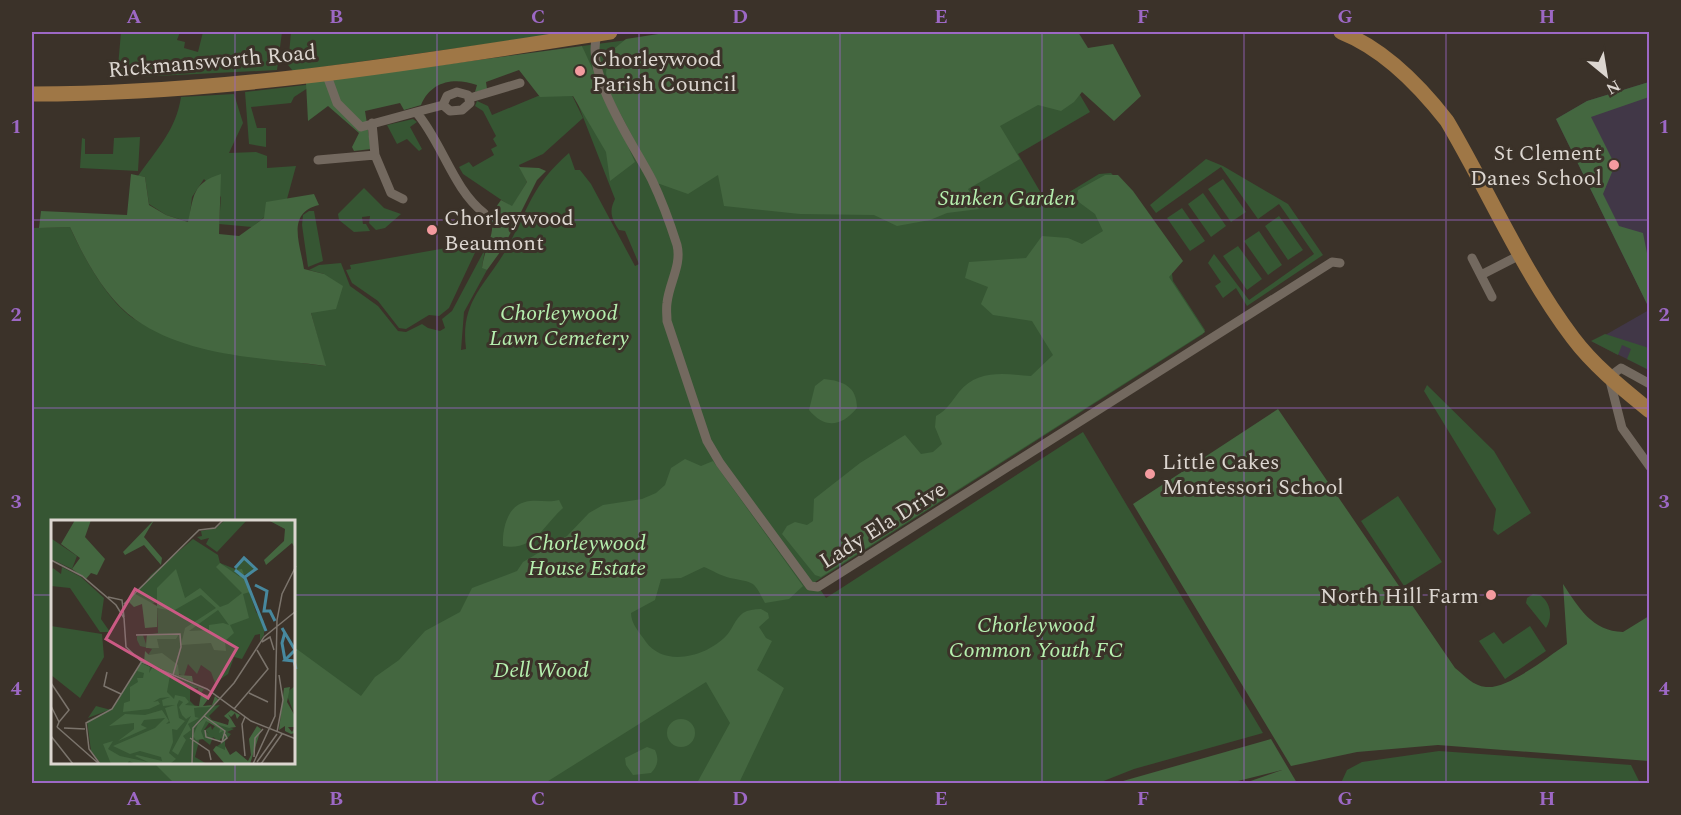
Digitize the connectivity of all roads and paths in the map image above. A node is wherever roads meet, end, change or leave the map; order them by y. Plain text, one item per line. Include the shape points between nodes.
1 (604, 32) edge
2 (1341, 32) edge
3 (326, 73) junction
4 (520, 83) dead end
5 (32, 94) edge
6 (470, 98) junction
7 (442, 105) junction
8 (416, 112) junction
9 (372, 123) junction
10 (375, 155) junction
11 (318, 160) dead end
12 (403, 199) dead end
13 (484, 213) dead end
14 (1522, 254) junction
15 (1472, 258) dead end
16 (1340, 263) dead end
17 (1481, 275) junction
18 (1492, 297) dead end
19 (1609, 377) junction
20 (1650, 384) edge
21 (1650, 411) edge
22 (1650, 467) edge

1 - 3 main road, Rickmansworth Road
1 - 16 street, Lady Ela Drive via 594,44 595,66 653,183 678,248 667,304 668,321 704,435 810,586 818,587 1332,262
2 - 14 main road via 1399,69 1432,102 1462,146
3 - 5 main road, Rickmansworth Road via 206,85
3 - 9 street via 337,103 361,127
4 - 6 street
6 - 7 street via 463,92 452,93
6 - 7 street via 467,107 456,112
7 - 8 street
8 - 9 street
8 - 13 street via 471,203
9 - 10 street
10 - 11 street
10 - 12 street via 391,193
14 - 17 street
14 - 19 main road via 1575,340
15 - 17 street
17 - 18 street
19 - 20 street via 1622,368
19 - 21 main road
19 - 22 street via 1622,428

